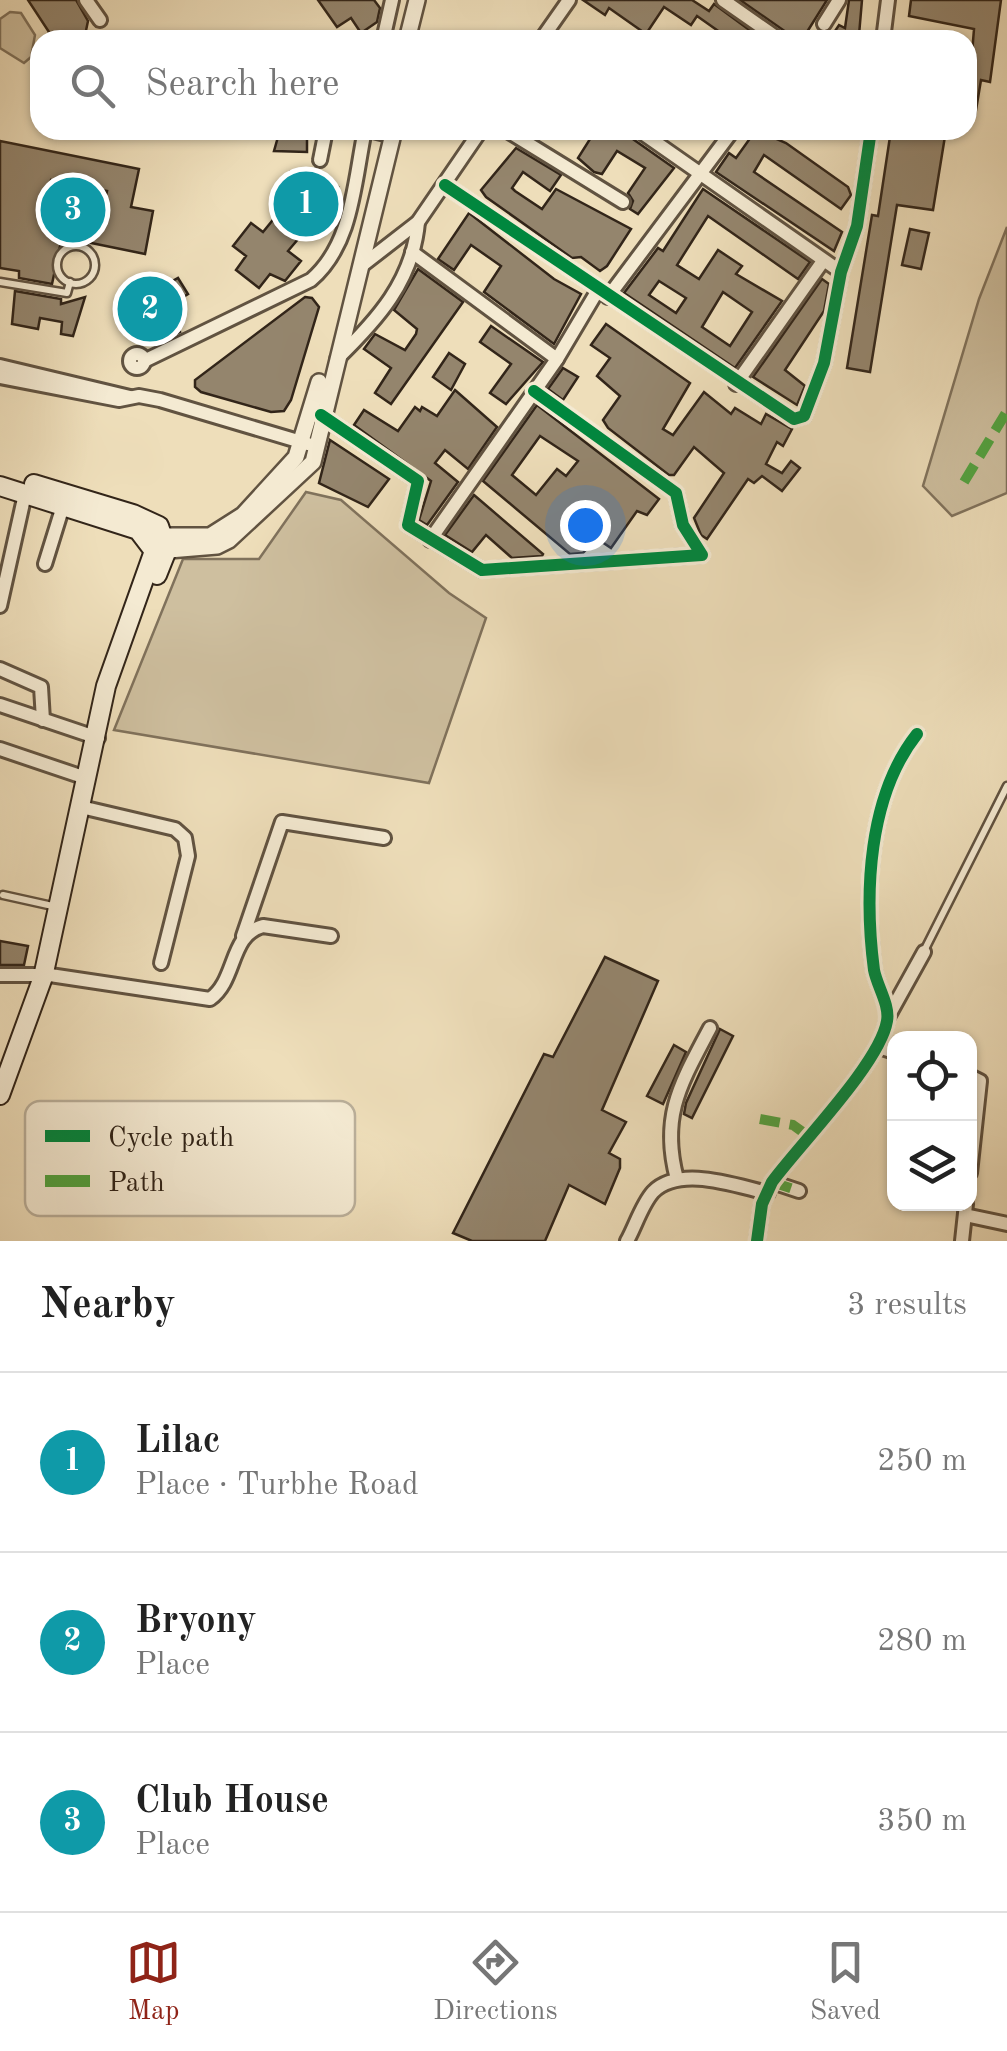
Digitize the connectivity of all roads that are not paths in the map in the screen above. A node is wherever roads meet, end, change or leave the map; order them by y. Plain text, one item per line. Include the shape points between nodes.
1 (86, 0) edge
2 (392, 0) edge
3 (418, 0) edge
4 (427, 0) edge
5 (569, 0) edge
6 (723, 0) edge
7 (839, 0) edge
8 (888, 0) edge
9 (100, 20) dead end
10 (824, 24) dead end
11 (385, 30) edge
12 (410, 30) edge
13 (420, 30) edge
14 (548, 30) edge
15 (766, 30) edge
16 (884, 30) edge
17 (324, 140) edge
18 (379, 140) edge
19 (380, 140) edge
20 (381, 140) edge
21 (474, 140) edge
22 (522, 140) edge
23 (651, 140) edge
24 (725, 140) edge
25 (870, 140) edge
26 (320, 160) dead end
27 (700, 176) junction
28 (445, 185) junction
29 (623, 202) dead end
30 (418, 222) junction
31 (412, 252) junction
32 (823, 261) junction
33 (360, 267) junction
34 (841, 272) junction
35 (0, 282) edge
36 (70, 282) junction
37 (603, 294) junction
38 (556, 359) junction
39 (336, 361) junction
40 (0, 366) edge
41 (0, 377) edge
42 (736, 384) junction
43 (97, 391) junction
44 (534, 391) junction
45 (131, 395) junction
46 (321, 416) junction
47 (309, 444) junction
48 (0, 474) edge
49 (0, 486) edge
50 (25, 494) junction
51 (63, 506) junction
52 (430, 540) junction
53 (158, 543) junction
54 (45, 564) dead end
55 (0, 606) edge
56 (0, 669) edge
57 (0, 705) edge
58 (43, 720) junction
59 (917, 734) dead end
60 (98, 738) junction
61 (0, 749) edge
62 (86, 778) junction
63 (1007, 786) edge
64 (81, 806) junction
65 (384, 838) dead end
66 (3, 894) dead end
67 (58, 908) junction
68 (244, 936) junction
69 (331, 936) dead end
70 (924, 952) joint
71 (161, 962) dead end
72 (0, 974) edge
73 (44, 977) junction
74 (888, 1017) junction
75 (710, 1028) dead end
76 (879, 1048) junction
77 (887, 1050) edge
78 (977, 1080) edge
79 (2, 1088) edge
80 (977, 1106) edge
81 (677, 1180) junction
82 (770, 1188) junction
83 (800, 1191) dead end
84 (965, 1211) edge
85 (971, 1211) edge
86 (1007, 1224) edge
87 (627, 1241) edge
88 (757, 1241) edge
89 (962, 1241) edge

1 - 9 street
2 - 11 street
3 - 12 street
4 - 13 street
5 - 14 street
6 - 15 street
7 - 10 street
8 - 16 street
17 - 26 street
18 - 45 street via 330,262 310,280 139,365
19 - 47 street
20 - 33 street
21 - 28 street
22 - 29 street
23 - 27 street
24 - 27 street
25 - 34 street via 857,226
27 - 32 street
27 - 37 street
28 - 30 street
28 - 37 street
30 - 31 street
30 - 33 street
31 - 38 street
31 - 39 street via 384,314
32 - 34 street
32 - 42 street
33 - 39 street
34 - 42 street via 824,363 804,416 785,417
35 - 36 lane via 67,293
36 - 36 lane via 58,269 60,257 74,246 85,248 94,270 88,280
37 - 38 street
37 - 42 street
38 - 44 street
39 - 46 street
40 - 43 street
41 - 43 street
43 - 45 street
44 - 52 street
44 - 52 street via 676,493 702,555 482,570
45 - 47 street
46 - 47 street
46 - 52 street via 418,481 406,520
47 - 53 street via 220,533
48 - 53 main road via 148,519 159,526
49 - 50 main road
50 - 51 main road
50 - 55 street
51 - 53 main road
51 - 54 street
53 - 60 main road via 106,686
56 - 58 street via 41,688
57 - 58 street
58 - 60 street
59 - 74 street via 886,784 873,862 870,929
60 - 62 main road
61 - 62 street
62 - 64 main road
63 - 70 lane
64 - 67 main road
64 - 71 street via 175,829 184,838 188,856
65 - 68 street via 282,822
66 - 67 lane
67 - 73 main road
68 - 69 street via 264,926
68 - 73 street via 223,990 210,999
70 - 74 street
72 - 73 street
73 - 79 main road
74 - 76 street
75 - 81 street via 672,1107
76 - 77 street
76 - 82 street
78 - 80 street
81 - 82 street
81 - 87 street via 654,1192
82 - 83 street
82 - 88 street
84 - 89 street
85 - 86 street

